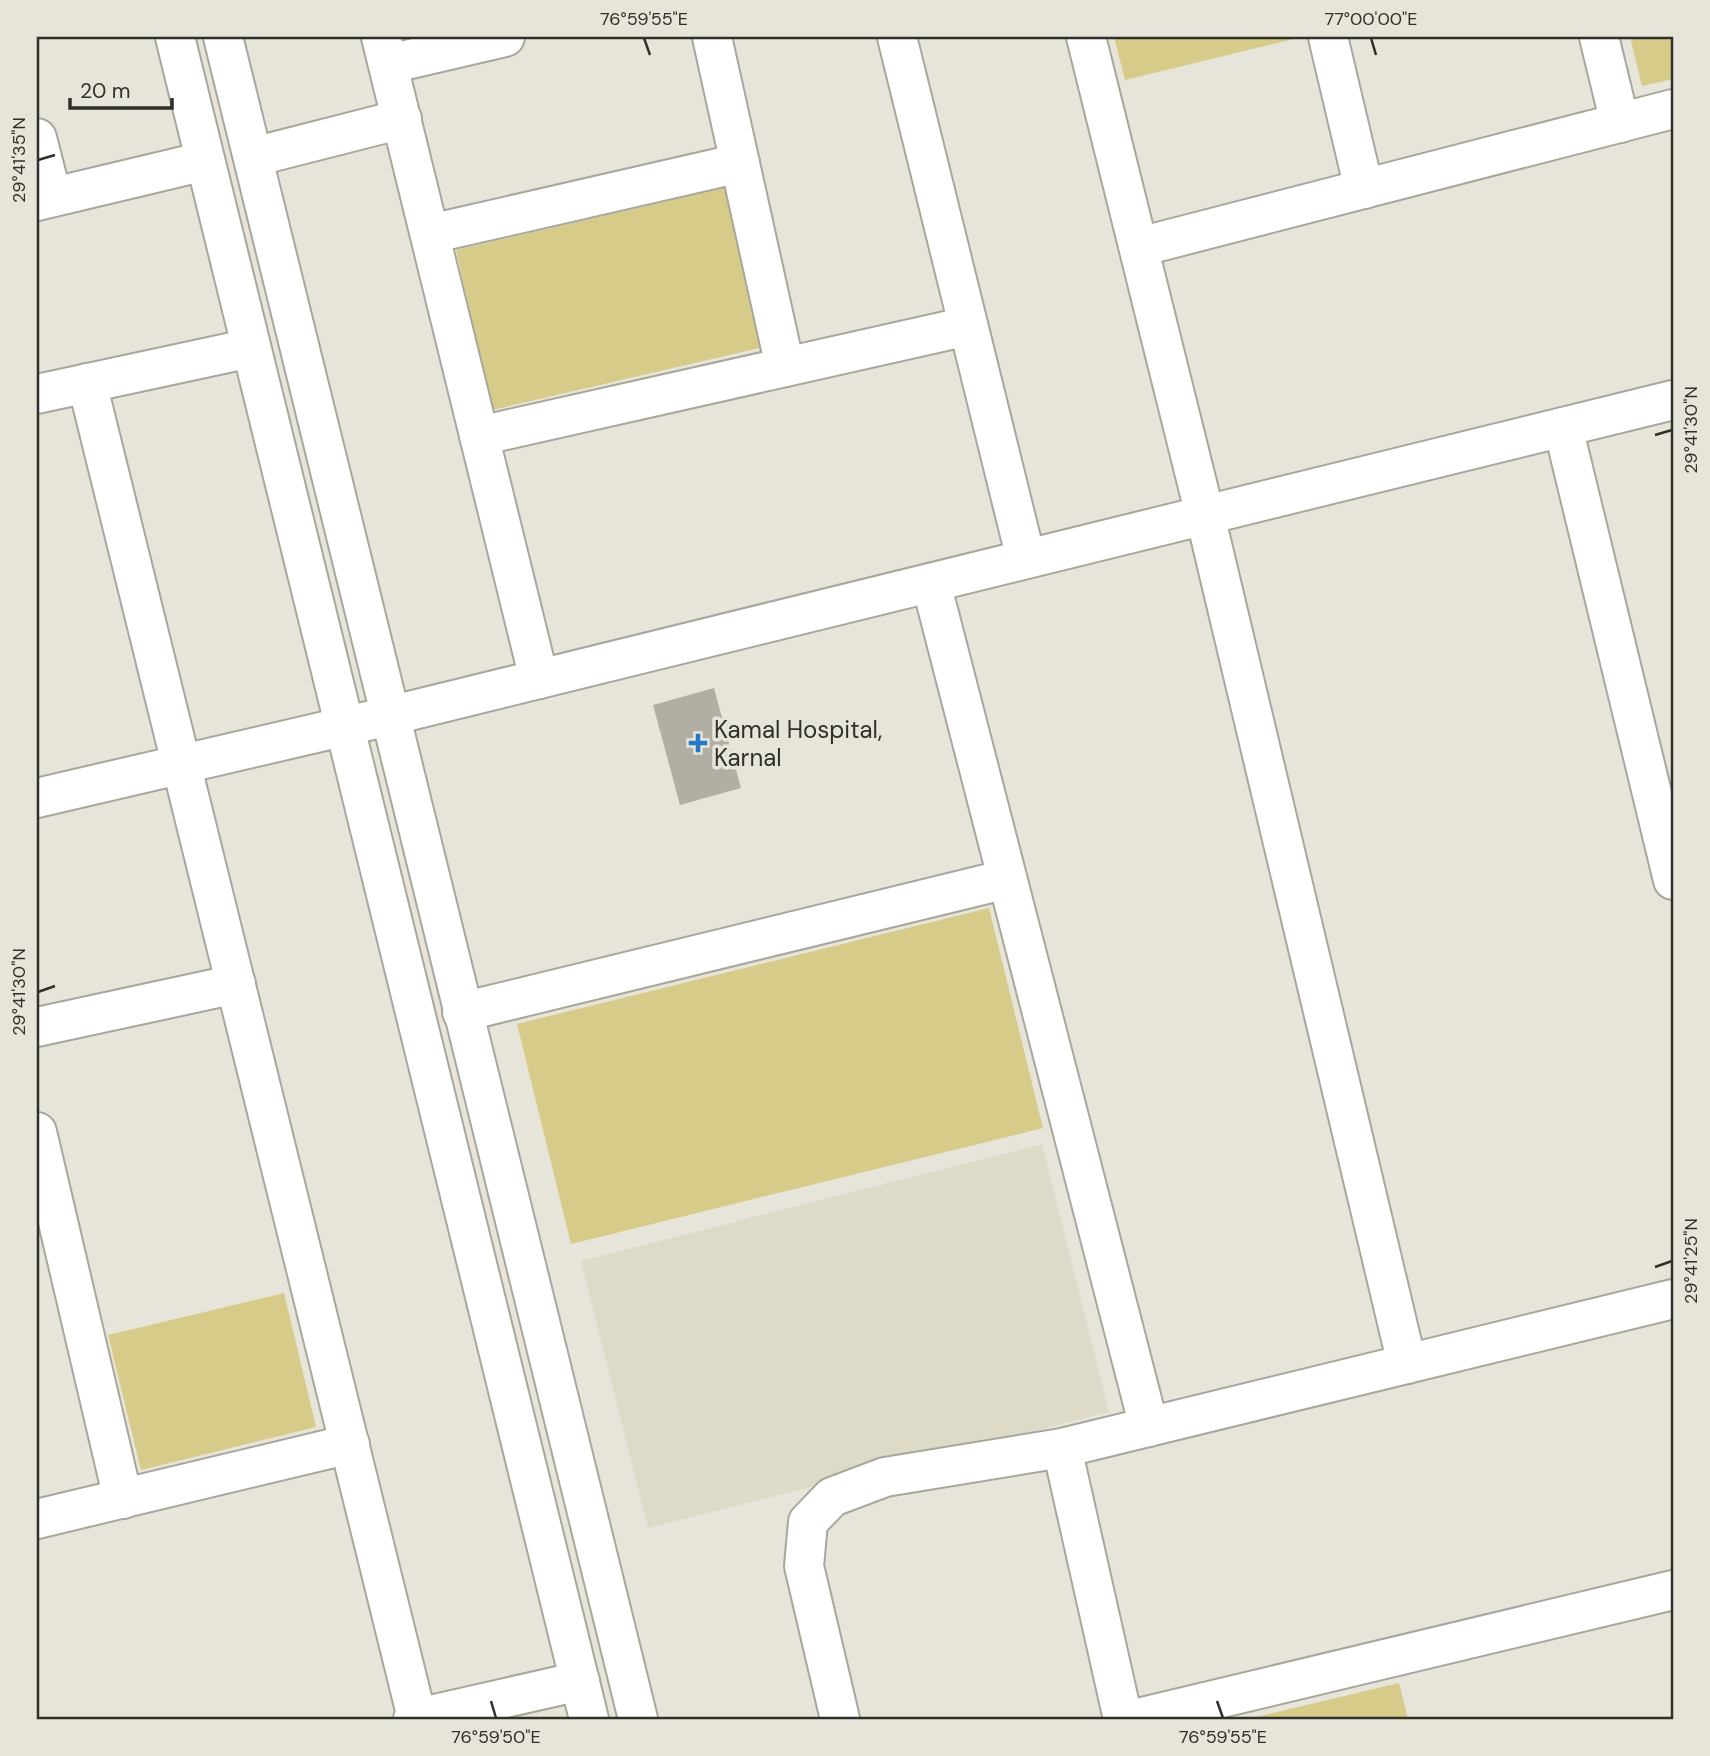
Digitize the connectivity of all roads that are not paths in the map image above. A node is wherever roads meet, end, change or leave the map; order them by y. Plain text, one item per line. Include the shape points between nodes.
1 (175, 37) edge
2 (222, 37) edge
3 (505, 37) edge
4 (712, 37) edge
5 (897, 37) edge
6 (1086, 37) edge
7 (1328, 37) edge
8 (1599, 37) edge
9 (385, 50) edge
10 (1673, 109) edge
11 (402, 119) junction
12 (1620, 123) junction
13 (37, 138) edge
14 (253, 157) junction
15 (205, 161) junction
16 (740, 163) junction
17 (1364, 189) junction
18 (44, 199) edge
19 (430, 234) junction
20 (1139, 247) junction
21 (968, 326) junction
22 (251, 348) junction
23 (785, 368) junction
24 (87, 383) junction
25 (37, 394) edge
26 (1673, 400) edge
27 (1563, 427) junction
28 (479, 436) junction
29 (1205, 515) junction
30 (1026, 559) junction
31 (931, 583) junction
32 (538, 679) junction
33 (389, 716) junction
34 (343, 726) junction
35 (181, 764) junction
36 (37, 798) edge
37 (1007, 879) junction
38 (1673, 880) edge
39 (236, 984) junction
40 (462, 1012) junction
41 (37, 1027) edge
42 (37, 1132) edge
43 (1673, 1299) edge
44 (1408, 1364) junction
45 (1149, 1427) junction
46 (350, 1444) junction
47 (1062, 1448) junction
48 (123, 1499) junction
49 (37, 1519) edge
50 (1673, 1590) edge
51 (580, 1681) junction
52 (415, 1719) edge
53 (589, 1719) edge
54 (638, 1719) edge
55 (840, 1719) edge
56 (1123, 1719) edge
57 (1134, 1719) edge

1 - 15 street
2 - 14 street
3 - 9 street
4 - 16 street
5 - 21 street
6 - 20 street
7 - 17 street
8 - 12 street
9 - 11 street
10 - 12 street
11 - 14 street
11 - 19 street
12 - 17 street
13 - 18 street
14 - 33 street
15 - 18 street
15 - 22 street
16 - 19 street
16 - 23 street
17 - 20 street
19 - 28 street
20 - 29 street
21 - 23 street
21 - 30 street
22 - 24 street
22 - 34 street
23 - 28 street
24 - 25 street
24 - 35 street
26 - 27 street
27 - 29 street
27 - 38 street
28 - 32 street
29 - 30 street
29 - 44 street
30 - 31 street
31 - 32 street
31 - 37 street
32 - 33 street
33 - 34 street
33 - 40 street
34 - 35 street
34 - 51 street
35 - 36 street
35 - 39 street
37 - 40 street
37 - 45 street
39 - 41 street
39 - 46 street
40 - 54 street
42 - 48 street
43 - 44 street
44 - 45 street
45 - 47 street
46 - 48 street
46 - 52 street
47 - 55 street via 885,1478 832,1497 808,1522 804,1566
47 - 56 street
48 - 49 street
50 - 57 street
51 - 52 street
51 - 53 street

